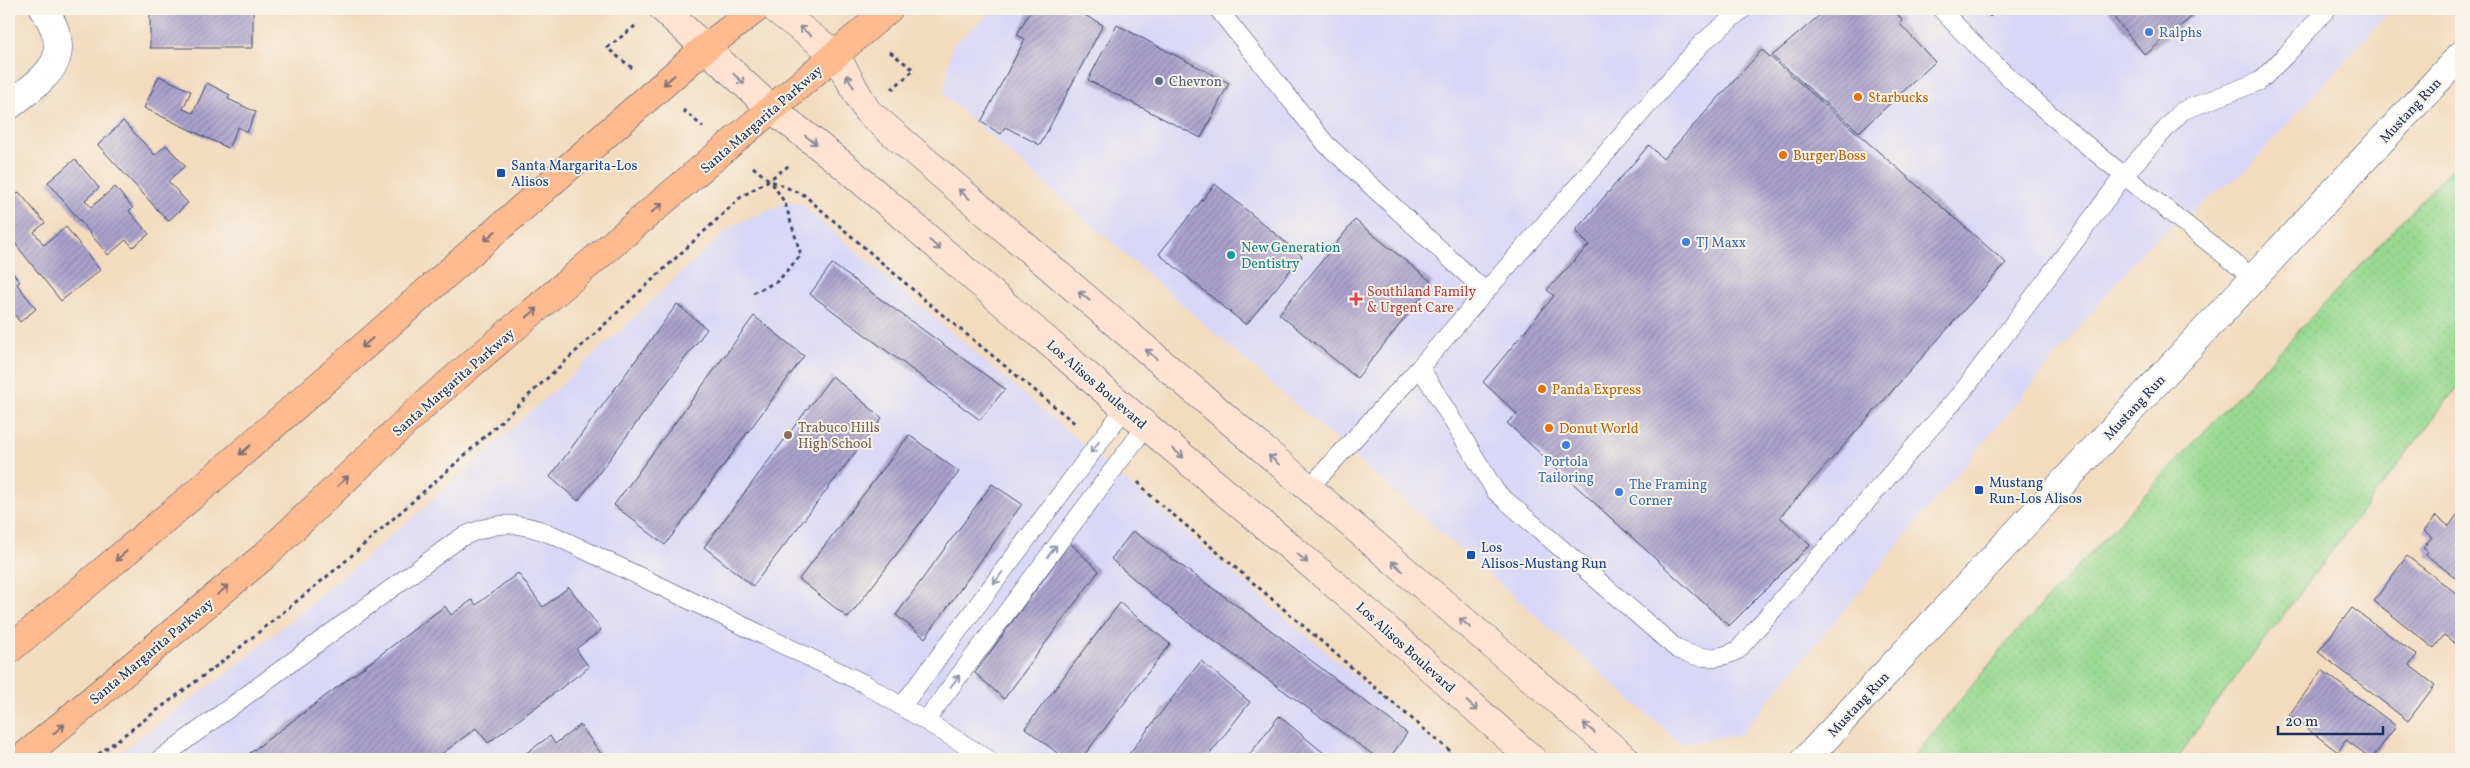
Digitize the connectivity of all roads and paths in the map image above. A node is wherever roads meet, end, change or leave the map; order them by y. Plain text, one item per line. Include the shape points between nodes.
1 (44, 9) edge
2 (664, 9) edge
3 (756, 9) edge
4 (775, 9) edge
5 (889, 9) edge
6 (1218, 9) edge
7 (1743, 9) edge
8 (1941, 9) edge
9 (2327, 9) edge
10 (705, 48) junction
11 (835, 54) junction
12 (2461, 55) edge
13 (9, 106) edge
14 (773, 110) junction
15 (2125, 174) junction
16 (2253, 278) junction
17 (1486, 292) junction
18 (753, 293) dead end
19 (1420, 367) junction
20 (1124, 408) junction
21 (1146, 426) junction
22 (1308, 489) junction
23 (9, 650) edge
24 (902, 706) junction
25 (926, 720) junction
26 (20, 759) edge
27 (92, 759) edge
28 (160, 759) edge
29 (988, 759) edge
30 (1532, 759) edge
31 (1626, 759) edge
32 (1806, 759) edge

1 - 13 street via 57,31 60,49 44,77
2 - 10 main road, Los Alisos Boulevard
3 - 10 main road
11 -> 4 main road
5 - 11 main road, Santa Margarita Parkway
6 - 17 lane via 1326,144
7 - 17 lane via 1702,43
8 - 15 lane via 1976,48
9 - 15 lane via 2260,80 2182,110
10 -> 14 main road, Los Alisos Boulevard
10 -> 23 main road via 211,480
11 - 14 main road, Santa Margarita Parkway
22 -> 11 main road via 867,111
12 - 16 street, Mustang Run
14 -> 20 main road, Los Alisos Boulevard via 842,164
26 -> 14 main road, Santa Margarita Parkway via 263,557 428,401
15 - 16 lane
15 - 19 lane via 1966,387 1738,650 1724,657 1702,658 1677,649 1496,492
16 - 32 street, Mustang Run
17 - 19 lane
18 - 27 path via 778,281 801,255 785,203 769,180 741,197 465,455 341,565 227,658
19 - 22 lane
20 - 21 main road, Los Alisos Boulevard
20 -> 24 lane
25 -> 21 lane
21 -> 30 main road, Los Alisos Boulevard via 1370,615
31 -> 22 main road
24 - 25 lane
24 - 28 lane via 863,683 553,535 532,527 508,524 484,527 460,538
25 - 29 lane

